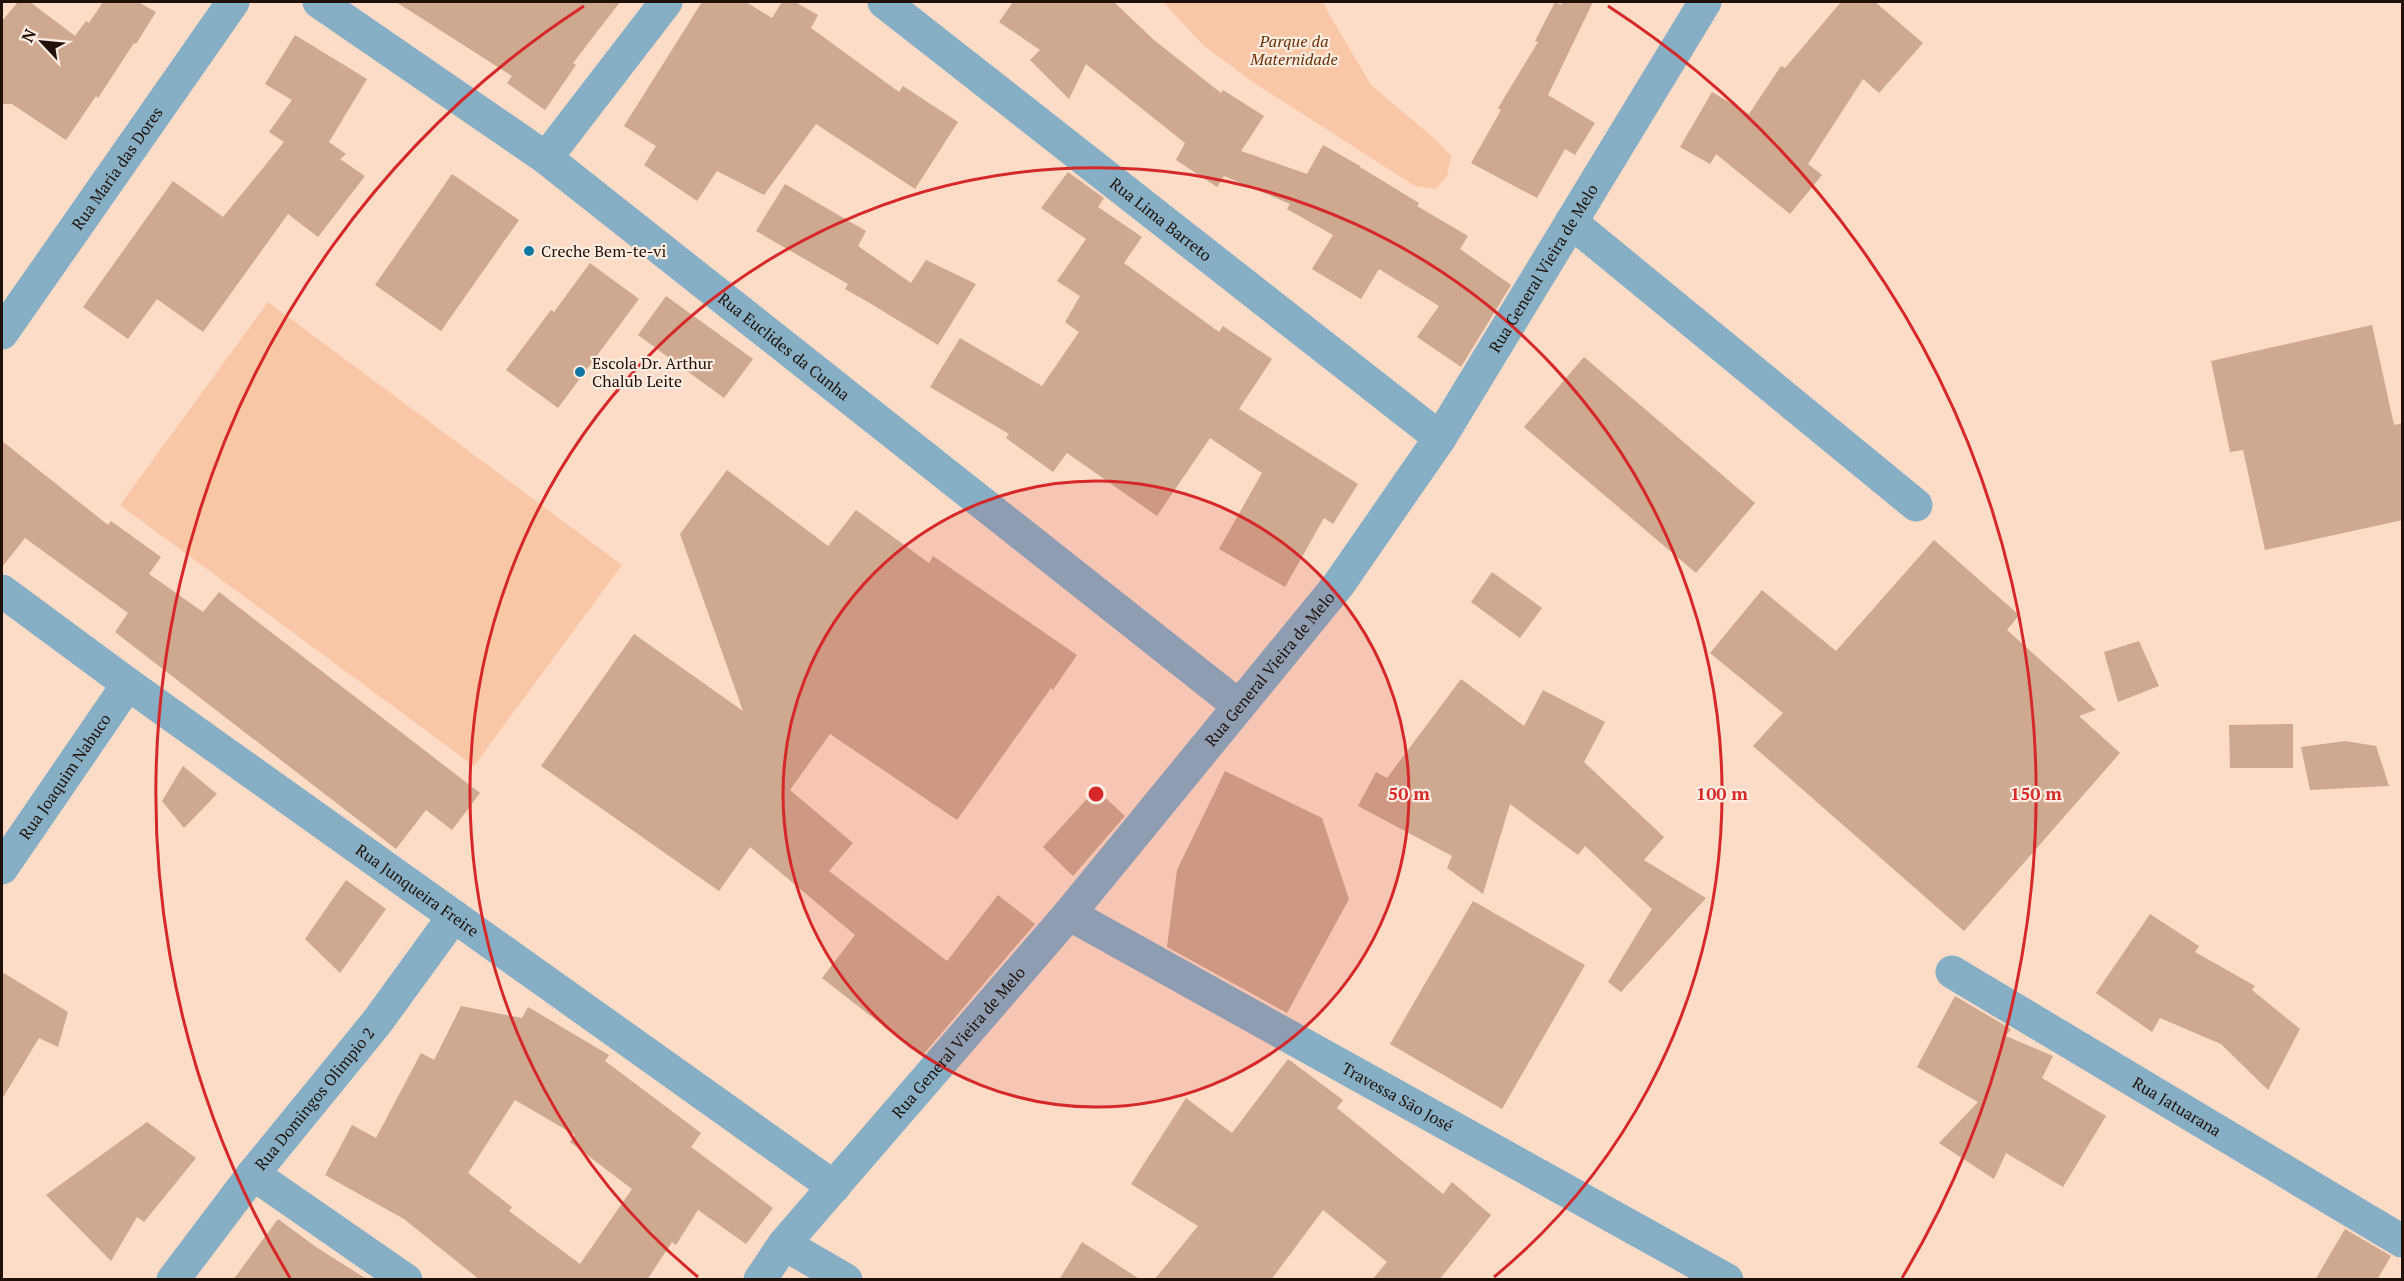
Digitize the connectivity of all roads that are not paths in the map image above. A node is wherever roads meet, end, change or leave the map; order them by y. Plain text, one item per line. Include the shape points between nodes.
1 (232, 2) edge
2 (319, 2) edge
3 (666, 2) edge
4 (884, 2) edge
5 (1705, 2) edge
6 (546, 158) junction
7 (1571, 222) junction
8 (2, 333) edge
9 (1440, 438) junction
10 (1916, 505) dead end
11 (2, 591) edge
12 (128, 684) junction
13 (1239, 706) junction
14 (2, 868) edge
15 (1069, 914) junction
16 (454, 916) junction
17 (1952, 972) dead end
18 (253, 1174) junction
19 (834, 1187) junction
20 (2403, 1241) edge
21 (784, 1244) junction
22 (173, 1280) edge
23 (406, 1280) edge
24 (760, 1280) edge
25 (846, 1280) edge
26 (1727, 1280) edge

1 - 8 street, Rua Maria das Dores
2 - 6 street, Rua Euclides da Cunha
3 - 6 street
4 - 9 street, Rua Lima Barreto
5 - 7 street, Rua General Vieira de Melo
6 - 13 street, Rua Euclides da Cunha
7 - 9 street, Rua General Vieira de Melo
7 - 10 street
9 - 13 street, Rua General Vieira de Melo via 1339,584
11 - 12 street, Rua Junqueira Freire
12 - 14 street, Rua Joaquim Nabuco
12 - 16 street, Rua Junqueira Freire
13 - 15 street, Rua General Vieira de Melo
15 - 19 street, Rua General Vieira de Melo
15 - 26 street, Travessa São José
16 - 18 street, Rua Domingos Olimpio 2 via 377,1022
16 - 19 street, Rua Junqueira Freire
17 - 20 street, Rua Jatuarana
18 - 22 street, Rua Domingos Olimpio 2
18 - 23 street
19 - 21 street, Rua General Vieira de Melo
21 - 24 street, Rua General Vieira de Melo
21 - 25 street

